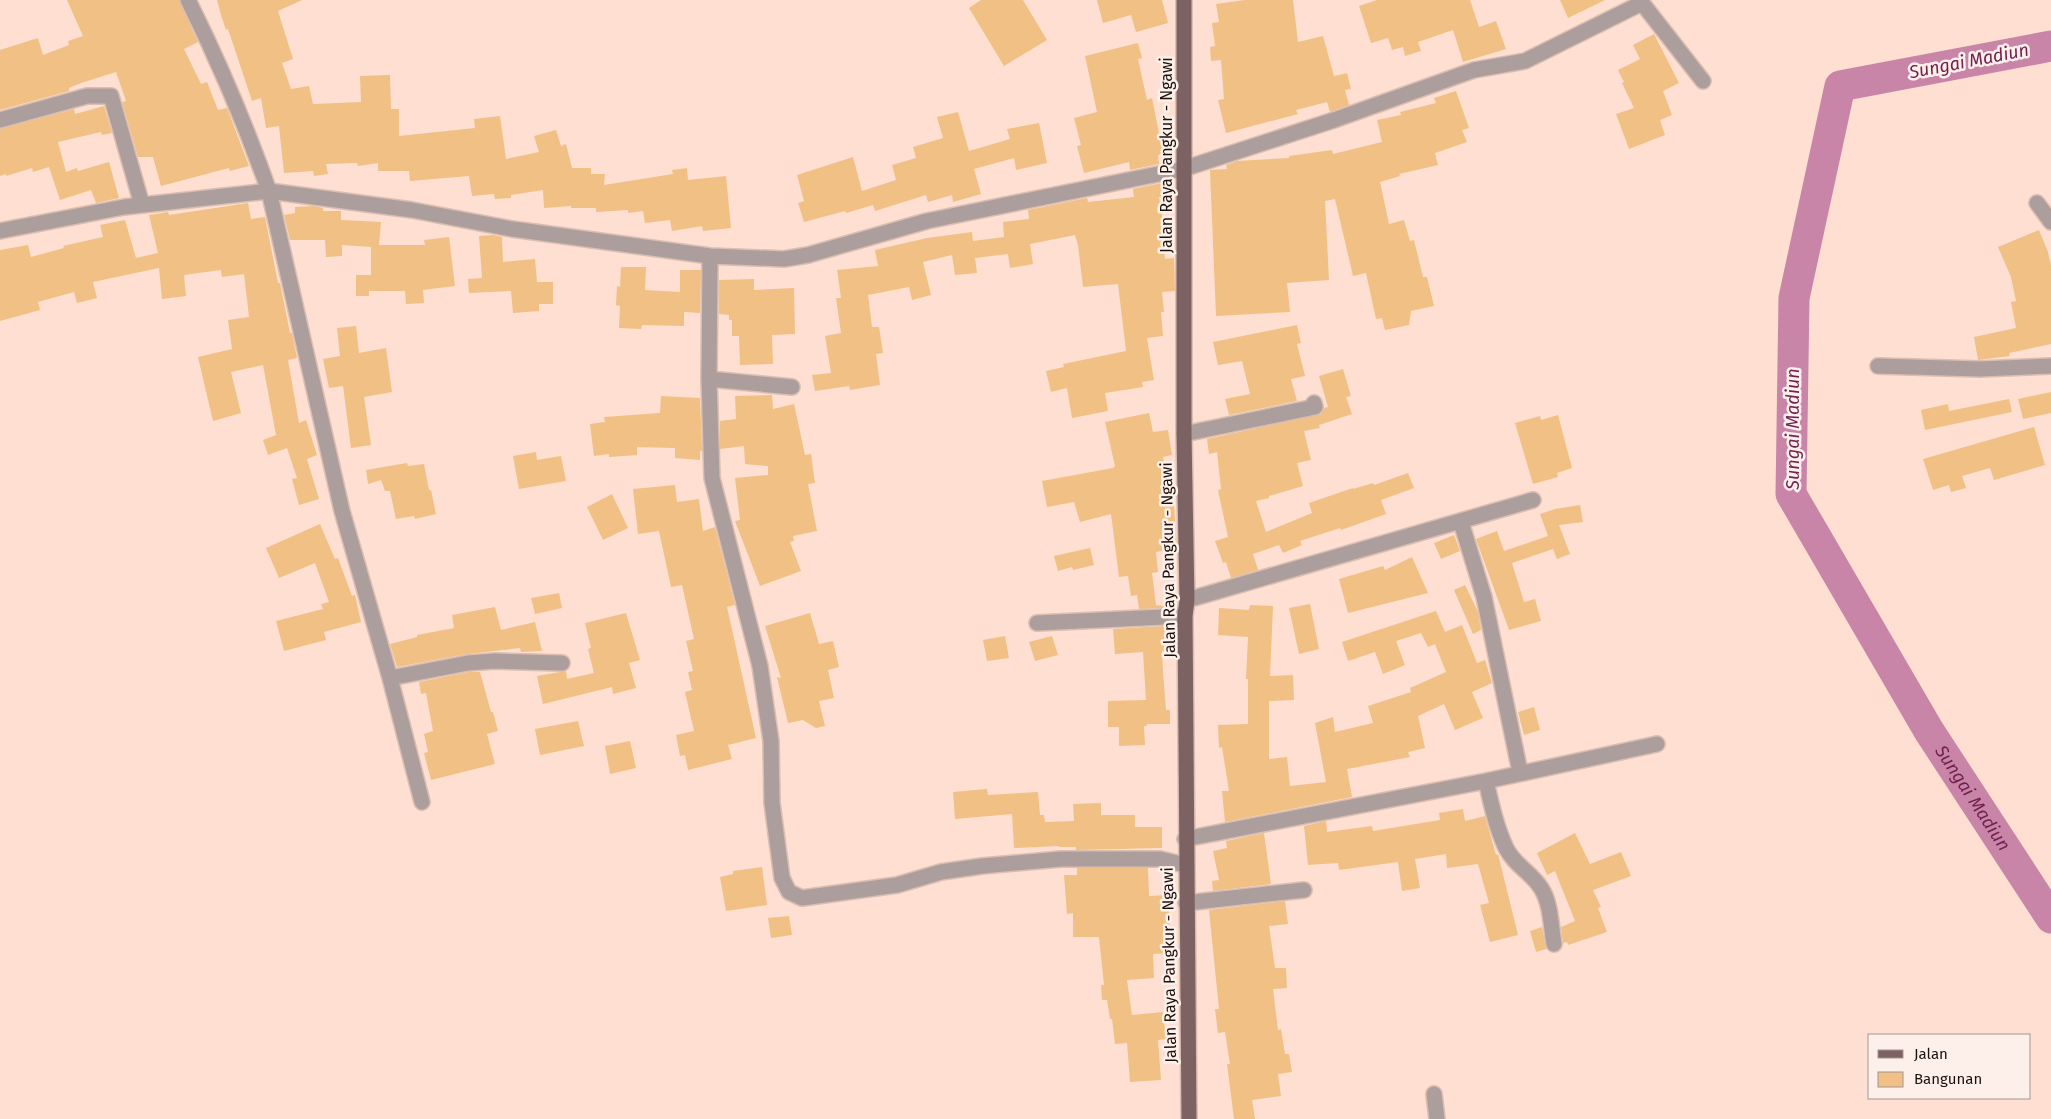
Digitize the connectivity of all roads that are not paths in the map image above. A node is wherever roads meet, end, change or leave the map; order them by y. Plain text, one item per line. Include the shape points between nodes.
1 (188, 0) edge
2 (1184, 0) edge
3 (1641, 1) edge
4 (1703, 81) dead end
5 (0, 120) edge
6 (1183, 169) junction
7 (269, 191) junction
8 (2037, 203) dead end
9 (142, 205) junction
10 (2051, 222) edge
11 (0, 231) edge
12 (710, 256) junction
13 (1878, 366) dead end
14 (2051, 366) edge
15 (709, 379) junction
16 (792, 387) dead end
17 (1314, 403) dead end
18 (1184, 434) junction
19 (1533, 500) dead end
20 (1461, 522) junction
21 (1187, 600) junction
22 (1185, 616) junction
23 (1037, 624) dead end
24 (562, 662) dead end
25 (390, 678) junction
26 (1657, 744) dead end
27 (1520, 772) junction
28 (1486, 781) junction
29 (422, 802) dead end
30 (1185, 839) junction
31 (1186, 865) junction
32 (1304, 890) dead end
33 (1186, 903) junction
34 (1554, 944) dead end
35 (1434, 1094) dead end
36 (1189, 1119) edge
37 (1437, 1119) edge

1 - 7 street via 252,143
2 - 6 main road, Jalan Raya Pangkur - Ngawi
3 - 4 street
3 - 6 street via 1525,61 1474,70
5 - 9 street via 87,96 111,96
6 - 12 street via 927,221 808,255 784,259
6 - 18 main road, Jalan Raya Pangkur - Ngawi
7 - 9 street
7 - 12 street via 412,210 530,232
7 - 25 street via 342,511
8 - 10 street
9 - 11 street
12 - 15 street
13 - 14 street
15 - 16 street
15 - 31 street via 712,478 760,666 771,741 772,803 782,878 789,892 802,898 897,885 941,872 1061,859 1160,859
17 - 18 street via 1315,407
18 - 21 main road, Jalan Raya Pangkur - Ngawi
19 - 20 street
20 - 21 street
20 - 27 street via 1484,597
21 - 22 main road, Jalan Raya Pangkur - Ngawi
22 - 23 street
22 - 30 main road, Jalan Raya Pangkur - Ngawi
24 - 25 street via 468,662
25 - 29 street
26 - 27 street
27 - 28 street
28 - 30 street
28 - 34 street via 1506,848 1517,865 1541,888 1547,900
30 - 31 main road, Jalan Raya Pangkur - Ngawi
31 - 33 main road, Jalan Raya Pangkur - Ngawi
32 - 33 street
33 - 36 main road, Jalan Raya Pangkur - Ngawi
35 - 37 street

